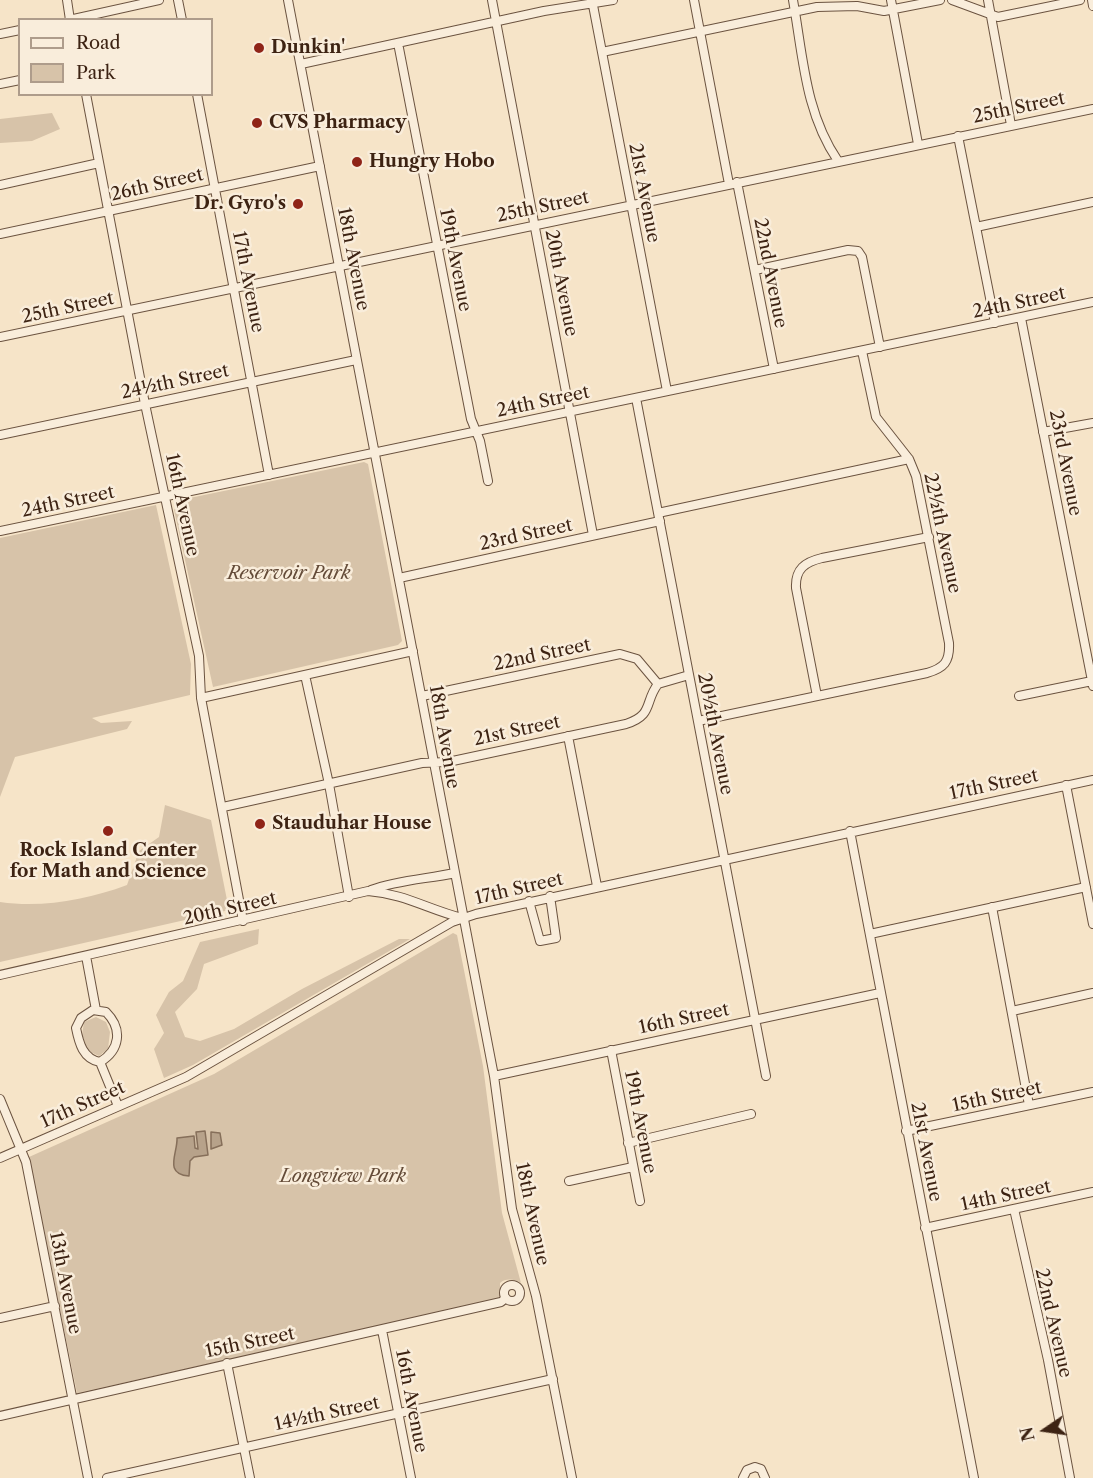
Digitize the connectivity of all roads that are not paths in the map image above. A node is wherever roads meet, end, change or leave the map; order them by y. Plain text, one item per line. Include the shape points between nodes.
1 (67, 0) edge
2 (159, 0) edge
3 (178, 0) edge
4 (288, 0) edge
5 (492, 0) edge
6 (613, 0) edge
7 (694, 0) edge
8 (793, 0) edge
9 (891, 0) edge
10 (940, 0) edge
11 (952, 0) edge
12 (988, 0) edge
13 (1080, 0) edge
14 (1092, 0) edge
15 (592, 2) edge
16 (1093, 6) edge
17 (893, 10) junction
18 (795, 11) junction
19 (990, 15) junction
20 (70, 18) edge
21 (75, 18) edge
22 (182, 18) edge
23 (496, 22) junction
24 (18, 30) edge
25 (700, 32) junction
26 (0, 34) edge
27 (398, 43) junction
28 (602, 52) junction
29 (301, 64) junction
30 (18, 80) edge
31 (0, 84) edge
32 (86, 96) edge
33 (197, 96) edge
34 (1093, 108) edge
35 (1011, 125) junction
36 (958, 136) junction
37 (918, 144) junction
38 (838, 161) junction
39 (99, 163) junction
40 (320, 166) junction
41 (733, 183) junction
42 (0, 184) edge
43 (214, 188) junction
44 (1093, 202) edge
45 (631, 205) junction
46 (108, 212) junction
47 (535, 225) junction
48 (976, 227) junction
49 (0, 234) edge
50 (437, 245) junction
51 (339, 266) junction
52 (755, 270) junction
53 (234, 288) junction
54 (1093, 303) edge
55 (128, 310) junction
56 (1021, 318) junction
57 (995, 323) junction
58 (0, 338) edge
59 (880, 347) junction
60 (861, 351) junction
61 (356, 360) junction
62 (774, 369) junction
63 (251, 380) junction
64 (667, 392) junction
65 (636, 398) junction
66 (145, 404) junction
67 (570, 412) junction
68 (1093, 423) edge
69 (476, 431) junction
70 (1043, 432) junction
71 (0, 435) edge
72 (375, 453) junction
73 (909, 459) junction
74 (269, 475) junction
75 (488, 481) dead end
76 (164, 496) junction
77 (659, 517) junction
78 (0, 531) edge
79 (593, 535) junction
80 (929, 537) junction
81 (399, 578) junction
82 (414, 651) junction
83 (1090, 654) edge
84 (305, 675) junction
85 (689, 675) junction
86 (1093, 683) edge
87 (658, 684) junction
88 (422, 696) junction
89 (817, 696) junction
90 (1019, 696) dead end
91 (201, 698) junction
92 (698, 721) junction
93 (568, 736) junction
94 (433, 762) junction
95 (1093, 780) edge
96 (329, 784) junction
97 (1066, 785) junction
98 (223, 807) junction
99 (850, 831) junction
100 (724, 859) junction
101 (455, 873) junction
102 (597, 886) junction
103 (1086, 887) junction
104 (368, 891) junction
105 (550, 896) junction
106 (349, 897) junction
107 (530, 901) junction
108 (992, 908) junction
109 (463, 918) junction
110 (243, 921) junction
111 (1093, 924) edge
112 (870, 934) junction
113 (86, 956) junction
114 (0, 975) edge
115 (880, 993) junction
116 (1093, 993) edge
117 (96, 1010) junction
118 (1012, 1011) junction
119 (753, 1020) junction
120 (611, 1050) junction
121 (100, 1062) junction
122 (494, 1076) junction
123 (766, 1076) dead end
124 (1093, 1092) edge
125 (0, 1099) edge
126 (1029, 1105) junction
127 (118, 1106) junction
128 (751, 1114) dead end
129 (906, 1131) junction
130 (628, 1143) junction
131 (21, 1149) junction
132 (0, 1158) edge
133 (633, 1167) junction
134 (569, 1180) dead end
135 (1093, 1192) edge
136 (640, 1201) dead end
137 (1014, 1209) junction
138 (925, 1228) junction
139 (506, 1298) dead end
140 (55, 1306) junction
141 (0, 1318) edge
142 (382, 1330) junction
143 (227, 1364) junction
144 (554, 1379) junction
145 (73, 1400) junction
146 (399, 1414) junction
147 (0, 1416) edge
148 (244, 1448) junction
149 (88, 1478) edge
150 (107, 1478) edge
151 (250, 1478) edge
152 (411, 1478) edge
153 (572, 1478) edge
154 (743, 1478) edge
155 (765, 1478) edge
156 (974, 1478) edge
157 (1070, 1478) edge

1 - 20 street
2 - 21 street
3 - 22 street
4 - 29 street, 18th Avenue
5 - 23 street, 20th Avenue
6 - 15 street
7 - 25 street, 22nd Avenue
8 - 18 street
9 - 17 street
10 - 17 street
11 - 19 street
12 - 19 street
13 - 19 street via 1003,17
14 - 16 street
15 - 23 street
15 - 28 street, 21st Avenue
17 - 18 street via 831,5
17 - 37 street
18 - 25 street
18 - 38 street via 811,107 821,136
19 - 35 street
23 - 27 street
23 - 47 street, 20th Avenue
24 - 26 street
25 - 28 street
25 - 41 street, 22nd Avenue
27 - 29 street
27 - 50 street, 19th Avenue
28 - 45 street, 21st Avenue
29 - 40 street, 18th Avenue
30 - 31 street
32 - 39 street, 16th Avenue
33 - 43 street, 17th Avenue
34 - 35 street, 25th Street
35 - 36 street, 25th Street
36 - 37 street, 25th Street
36 - 48 street
37 - 38 street, 25th Street
38 - 41 street, 25th Street
39 - 42 street
39 - 46 street, 16th Avenue
40 - 43 street, 26th Street
40 - 51 street, 18th Avenue
41 - 45 street, 25th Street
41 - 52 street, 22nd Avenue
43 - 46 street, 26th Street
43 - 53 street, 17th Avenue
44 - 48 street
45 - 47 street, 25th Street
45 - 64 street, 21st Avenue
46 - 49 street, 26th Street
46 - 55 street, 16th Avenue
47 - 50 street, 25th Street
47 - 67 street, 20th Avenue
48 - 57 street
50 - 51 street, 25th Street
50 - 69 street, 19th Avenue
51 - 53 street, 25th Street
51 - 61 street, 18th Avenue
52 - 59 street via 856,249 862,256
52 - 62 street, 22nd Avenue
53 - 55 street, 25th Street
53 - 63 street, 17th Avenue
54 - 56 street, 24th Street
55 - 58 street, 25th Street
55 - 66 street, 16th Avenue
56 - 57 street, 24th Street
56 - 70 street, 23rd Avenue
57 - 59 street, 24th Street
59 - 60 street, 24th Street
60 - 62 street, 24th Street
60 - 73 street, 22½th Avenue via 876,417
61 - 63 street, 24½th Street
61 - 72 street, 18th Avenue
62 - 64 street, 24th Street
63 - 66 street, 24½th Street
63 - 74 street, 17th Avenue
64 - 65 street, 24th Street
65 - 67 street, 24th Street
65 - 77 street, 20½th Avenue
66 - 71 street, 24½th Street
66 - 76 street, 16th Avenue
67 - 69 street, 24th Street
67 - 79 street, 20th Avenue
68 - 70 street
69 - 72 street, 24th Street
69 - 75 street, 19th Avenue
70 - 83 street, 23rd Avenue
72 - 74 street, 24th Street
72 - 81 street, 18th Avenue
73 - 77 street, 23rd Street
73 - 80 street, 22½th Avenue
74 - 76 street, 24th Street
76 - 78 street, 24th Street
76 - 91 street, 16th Avenue via 199,656
77 - 79 street, 23rd Street
77 - 85 street, 20½th Avenue
79 - 81 street, 23rd Street
80 - 89 street, 22½th Avenue via 949,643 947,662 927,673
80 - 89 street via 822,558 800,569 796,588
81 - 82 street, 18th Avenue
82 - 84 street
82 - 88 street, 18th Avenue
83 - 86 street, 23rd Avenue
84 - 91 street
84 - 96 street
85 - 87 street
85 - 92 street, 20½th Avenue
86 - 90 street
87 - 88 street, 22nd Street via 637,659 620,654
87 - 93 street, 21st Street via 647,711 639,719
88 - 94 street, 18th Avenue
89 - 92 street
91 - 98 street, 16th Avenue
92 - 100 street, 20½th Avenue
93 - 94 street, 21st Street
93 - 102 street
94 - 96 street, 21st Street
94 - 101 street, 18th Avenue
95 - 97 street, 17th Street
96 - 98 street, 21st Street
96 - 106 street
97 - 99 street, 17th Street
97 - 103 street
98 - 110 street, 16th Avenue
99 - 100 street, 17th Street
99 - 112 street, 21st Avenue
100 - 102 street, 17th Street
100 - 119 street, 20½th Avenue
101 - 104 street
101 - 109 street, 18th Avenue
102 - 105 street, 17th Street
103 - 108 street
103 - 111 street
104 - 106 street, 20th Street
104 - 109 street, 20th Street via 403,896
105 - 107 street, 17th Street
105 - 107 street via 556,938 540,941
106 - 110 street, 20th Street
107 - 109 street, 17th Street
108 - 112 street
108 - 118 street
109 - 122 street, 18th Avenue
109 - 127 street, 17th Street via 186,1077
110 - 113 street, 20th Street
112 - 115 street, 21st Avenue
113 - 114 street, 20th Street
113 - 117 street
115 - 119 street, 16th Street
115 - 129 street, 21st Avenue
116 - 118 street
117 - 121 street via 106,1012 117,1029 114,1051
117 - 121 street via 87,1012 76,1028 84,1051
118 - 126 street
119 - 120 street, 16th Street
119 - 123 street, 20½th Avenue
120 - 122 street, 16th Street
120 - 130 street, 19th Avenue
121 - 127 street
122 - 144 street, 18th Avenue via 512,1209
124 - 126 street, 15th Street
125 - 131 street, 13th Avenue
126 - 129 street, 15th Street
127 - 131 street, 17th Street
128 - 130 street
129 - 138 street, 21st Avenue
130 - 133 street, 19th Avenue
131 - 132 street, 17th Street
131 - 140 street, 13th Avenue
133 - 134 street
133 - 136 street, 19th Avenue
135 - 137 street, 14th Street
137 - 138 street, 14th Street
137 - 157 street, 22nd Avenue
138 - 156 street, 21st Avenue
139 - 142 street, 15th Street
140 - 141 street
140 - 145 street, 13th Avenue
142 - 143 street, 15th Street
142 - 146 street, 16th Avenue
143 - 145 street, 15th Street
143 - 148 street
144 - 146 street, 14½th Street
144 - 153 street, 18th Avenue
145 - 147 street, 15th Street
145 - 149 street, 13th Avenue
146 - 148 street, 14½th Street
146 - 152 street, 16th Avenue
148 - 150 street, 14½th Street
148 - 151 street
154 - 155 street via 754,1467

